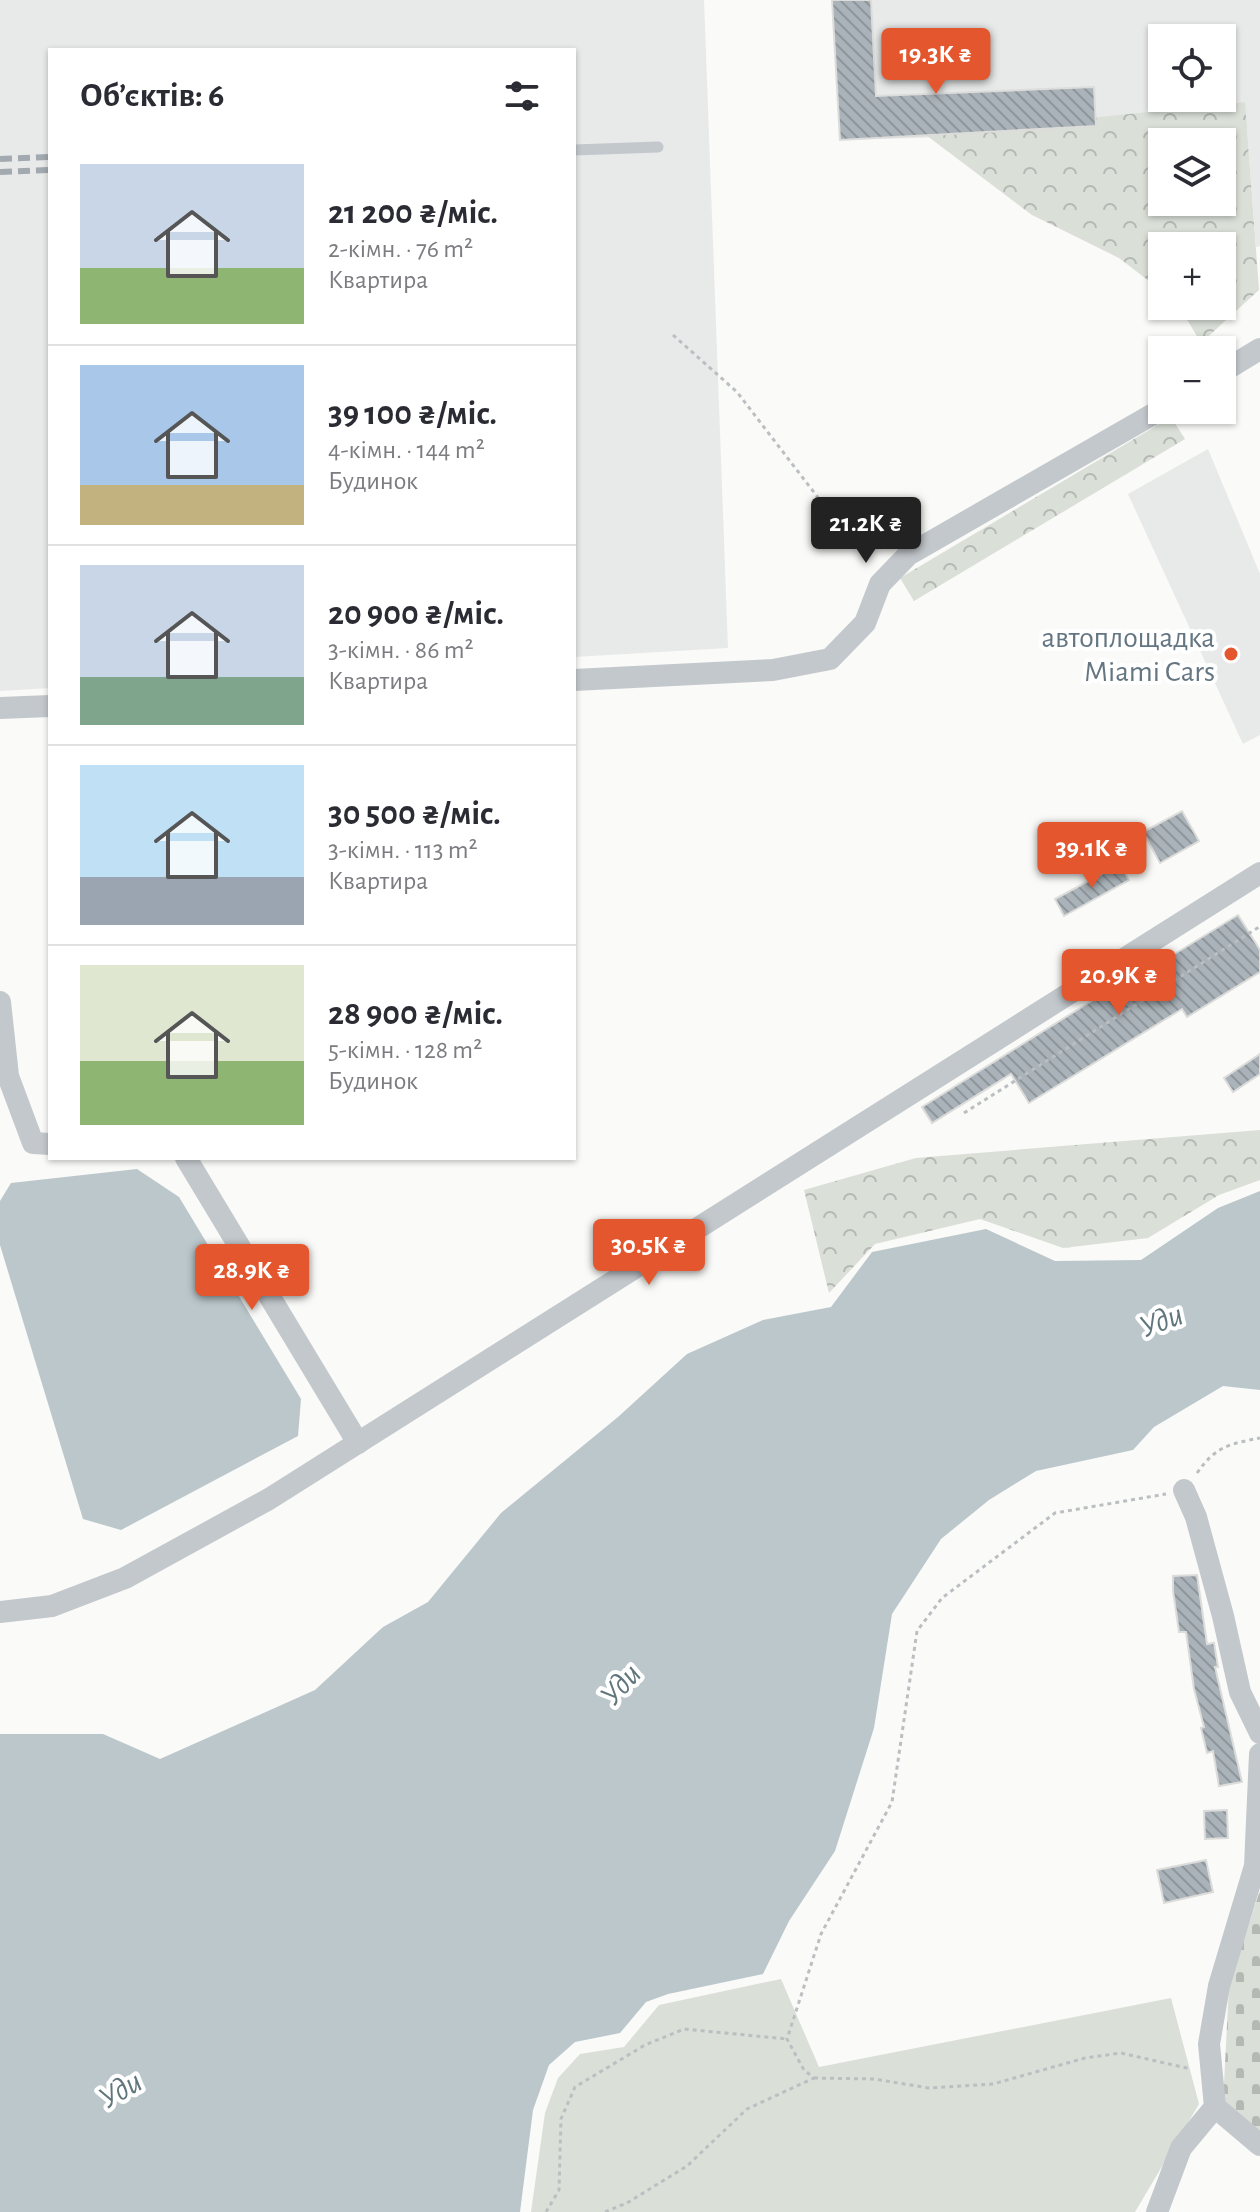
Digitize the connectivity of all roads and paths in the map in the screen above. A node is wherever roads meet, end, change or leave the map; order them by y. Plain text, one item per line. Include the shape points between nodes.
1 (658, 147) dead end
2 (576, 150) edge
3 (673, 335) dead end
4 (1260, 349) edge
5 (1236, 364) edge
6 (1148, 417) edge
7 (826, 508) dead end
8 (576, 680) edge
9 (48, 706) edge
10 (0, 708) edge
11 (1260, 873) edge
12 (1259, 927) edge
13 (0, 1002) edge
14 (964, 1113) dead end
15 (48, 1144) edge
16 (187, 1160) edge
17 (1260, 1438) edge
18 (358, 1443) junction
19 (1184, 1490) junction
20 (0, 1612) edge
21 (1260, 1733) edge
22 (1260, 1754) edge
23 (1258, 1866) edge
24 (787, 2039) junction
25 (1210, 2074) junction
26 (814, 2078) junction
27 (1215, 2107) junction
28 (1260, 2145) edge
29 (546, 2212) edge
30 (605, 2212) edge
31 (1157, 2212) edge

1 - 2 lane
3 - 7 path via 737,392
4 - 5 street
6 - 8 street via 908,555 880,584 865,623 830,659 773,670
9 - 10 street
11 - 18 street
12 - 14 path
13 - 15 street via 8,1076 33,1143
16 - 18 street
17 - 19 path via 1228,1444 1210,1454
18 - 20 street via 125,1578 52,1606
19 - 21 street via 1196,1517 1240,1692
19 - 24 path via 1055,1513 942,1598 917,1631 892,1802 821,1934
22 - 23 street
23 - 25 street via 1219,1986 1209,2044
24 - 26 path
24 - 29 path via 684,2029 645,2045 575,2087 561,2119 559,2190
25 - 26 path via 1121,2053 993,2084 929,2088 874,2079
25 - 27 street
26 - 30 path via 747,2109 687,2166
27 - 28 street
27 - 31 street via 1181,2148

